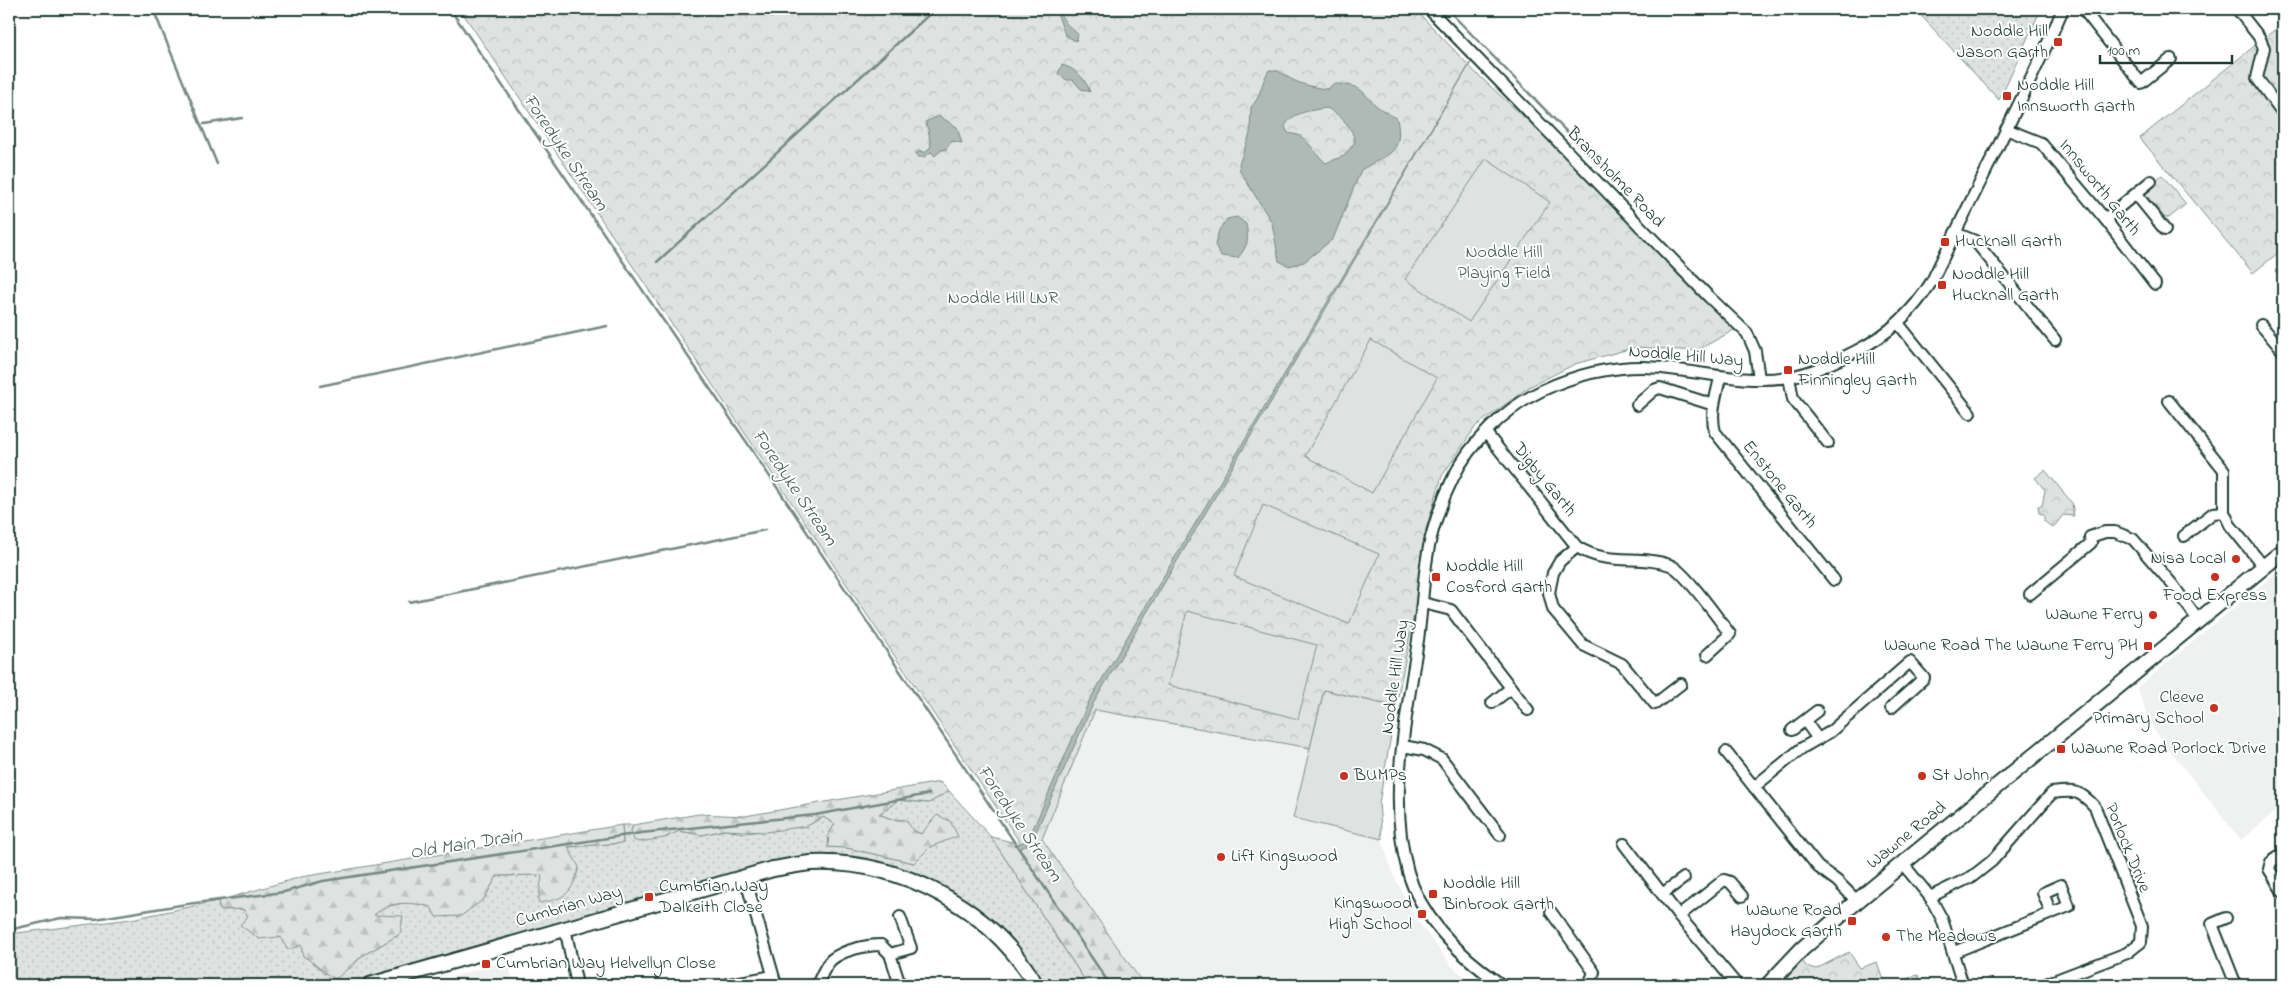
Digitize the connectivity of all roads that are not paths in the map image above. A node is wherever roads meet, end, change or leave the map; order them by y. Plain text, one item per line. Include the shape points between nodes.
1 (1429, 9) edge
2 (2063, 9) edge
3 (2083, 9) edge
4 (2237, 9) edge
5 (2171, 59) dead end
6 (2279, 109) dead end
7 (2006, 129) junction
8 (2151, 181) dead end
9 (2136, 194) junction
10 (2105, 219) junction
11 (2164, 230) dead end
12 (1955, 233) junction
13 (2154, 284) dead end
14 (1898, 323) junction
15 (2262, 325) dead end
16 (2055, 340) dead end
17 (2283, 351) edge
18 (1789, 377) junction
19 (1720, 378) junction
20 (1758, 379) junction
21 (2169, 401) dead end
22 (1637, 405) dead end
23 (1714, 405) junction
24 (1970, 413) dead end
25 (1486, 433) junction
26 (1828, 443) dead end
27 (2224, 512) junction
28 (2184, 536) dead end
29 (1577, 547) junction
30 (2283, 550) edge
31 (2264, 567) junction
32 (1834, 580) dead end
33 (2030, 594) dead end
34 (1423, 603) junction
35 (2198, 620) junction
36 (1707, 655) dead end
37 (1681, 684) dead end
38 (1511, 688) junction
39 (1492, 702) dead end
40 (1891, 708) dead end
41 (1528, 710) dead end
42 (1817, 711) dead end
43 (1805, 721) junction
44 (1792, 730) dead end
45 (1818, 739) junction
46 (1403, 746) junction
47 (1726, 752) dead end
48 (1754, 787) junction
49 (1500, 835) dead end
50 (1624, 844) dead end
51 (2283, 854) edge
52 (1904, 864) junction
53 (745, 877) junction
54 (1684, 878) dead end
55 (2283, 892) edge
56 (1662, 894) junction
57 (1742, 896) dead end
58 (1930, 897) junction
59 (1857, 901) junction
60 (1551, 912) dead end
61 (2051, 913) dead end
62 (1679, 916) junction
63 (900, 917) dead end
64 (2226, 918) dead end
65 (565, 928) junction
66 (1954, 952) junction
67 (890, 954) junction
68 (774, 981) edge
69 (370, 985) edge
70 (577, 985) edge
71 (723, 985) edge
72 (817, 985) edge
73 (900, 985) edge
74 (1036, 985) edge
75 (1502, 985) edge
76 (1589, 985) edge
77 (1738, 985) edge
78 (1768, 985) edge
79 (1963, 985) edge
80 (2043, 985) edge
81 (2236, 985) edge

1 - 20 street, Bransholme Road via 1747,333 1755,351
2 - 7 street, Noddle Hill Way via 2033,78
3 - 5 street via 2142,83
4 - 6 street via 2264,48 2257,78
7 - 10 street, Innsworth Garth via 2041,144
7 - 12 street, Noddle Hill Way
8 - 9 street
9 - 10 street
9 - 11 street
10 - 13 street, Innsworth Garth
12 - 14 street, Noddle Hill Way via 1932,281 1918,303
12 - 16 street via 1974,242
14 - 18 street, Noddle Hill Way via 1873,342 1821,368
14 - 24 street
15 - 17 street
18 - 20 street, Noddle Hill Way
18 - 26 street via 1793,399
19 - 20 street, Noddle Hill Way
19 - 23 street, Enstone Garth
19 - 25 street, Noddle Hill Way via 1676,369 1635,366 1583,374 1541,391 1513,409
21 - 27 street via 2224,470
22 - 23 street via 1660,388
23 - 32 street, Enstone Garth via 1712,422 1715,432
25 - 29 street, Digby Garth
25 - 34 street, Noddle Hill Way via 1453,479 1433,529
27 - 28 street via 2213,513
27 - 31 street via 2230,525
29 - 36 street, Digby Garth via 1602,558 1666,564 1676,568 1730,634
29 - 37 street via 1560,561 1552,573 1550,593 1554,609 1583,645 1622,664 1655,704
30 - 31 street, Wawne Road
31 - 35 street, Wawne Road
33 - 35 street via 2092,543 2090,537 2093,534 2115,532 2133,539
34 - 38 street via 1451,610
34 - 46 street, Noddle Hill Way
35 - 52 street, Wawne Road
38 - 39 street
38 - 41 street
40 - 45 street via 1924,678 1910,662
42 - 43 street
43 - 44 street
43 - 45 street
45 - 48 street
46 - 49 street via 1424,750 1442,759
46 - 75 street, Noddle Hill Way via 1399,769 1399,822 1408,874 1422,902 1452,945
47 - 48 street
48 - 59 street via 1818,866
50 - 56 street
51 - 55 street via 2271,862 2269,869
52 - 58 street
52 - 59 street, Wawne Road
53 - 65 street, Cumbrian Way
53 - 68 street
53 - 74 street, Cumbrian Way via 810,863 848,864 886,872 926,886 980,920
54 - 56 street
56 - 62 street
57 - 62 street via 1724,880
58 - 66 street
58 - 80 street, Porlock Drive via 1973,876 1992,861 2052,793 2070,790 2084,794 2095,807 2142,926 2141,942 2128,953
59 - 78 street, Wawne Road
60 - 76 street via 1594,972
61 - 66 street
62 - 77 street
63 - 67 street via 911,948
64 - 81 street via 2212,924
65 - 69 street, Cumbrian Way
65 - 70 street
66 - 79 street
67 - 72 street via 881,945 847,952 832,960
67 - 73 street
68 - 71 street

